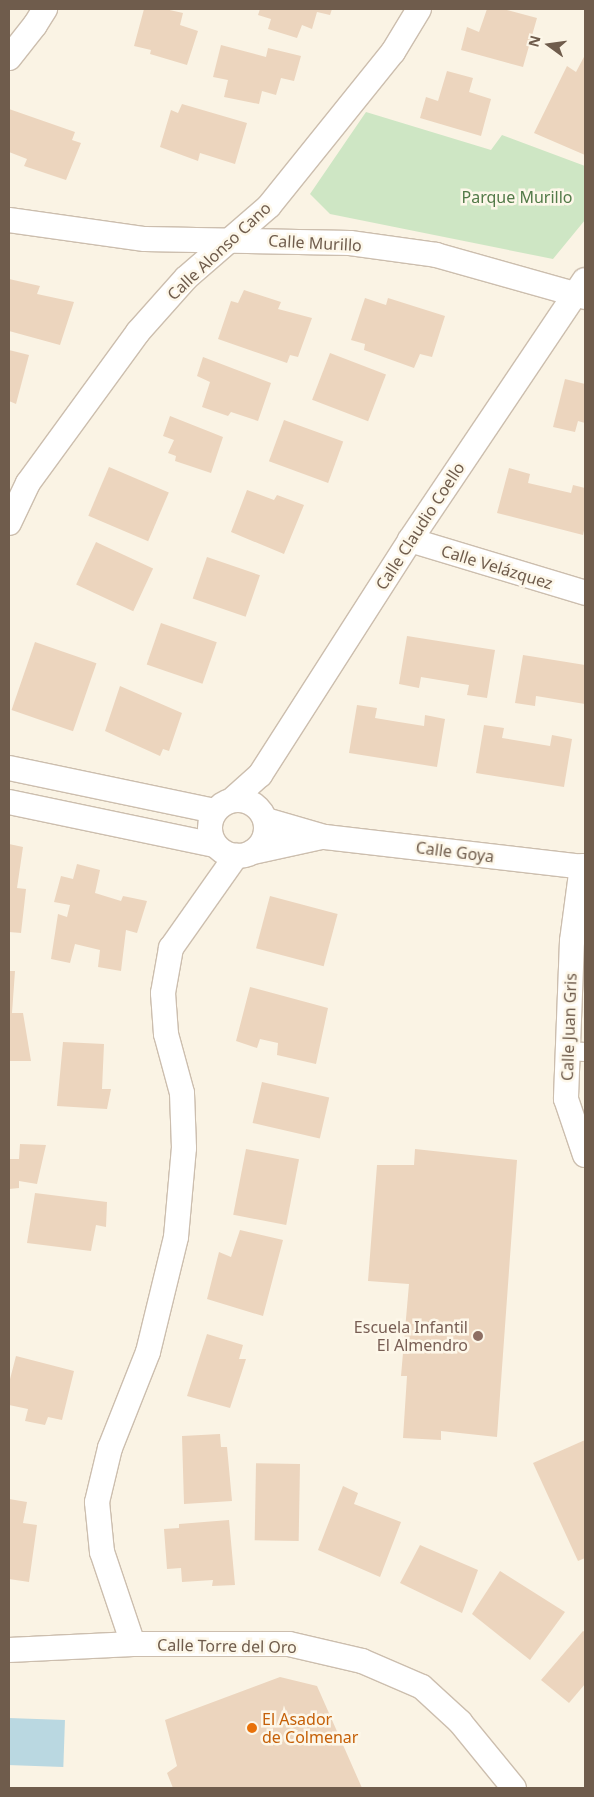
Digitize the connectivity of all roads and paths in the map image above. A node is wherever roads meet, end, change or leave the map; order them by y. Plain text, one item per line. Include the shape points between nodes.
1 (45, 9) edge
2 (419, 9) edge
3 (9, 58) edge
4 (9, 220) edge
5 (231, 239) junction
6 (582, 290) edge
7 (9, 522) edge
8 (410, 540) junction
9 (585, 593) edge
10 (9, 768) edge
11 (260, 775) junction
12 (9, 802) edge
13 (224, 806) junction
14 (264, 816) junction
15 (325, 837) junction
16 (215, 845) junction
17 (245, 854) junction
18 (584, 866) edge
19 (576, 1051) edge
20 (585, 1155) edge
21 (133, 1644) junction
22 (9, 1650) edge
23 (514, 1788) edge

1 - 3 street
2 - 5 street, Calle Alonso Cano via 393,52 269,206
4 - 5 street, Calle Murillo via 146,239
5 - 6 street, Calle Murillo via 350,243 436,255
5 - 7 street, Calle Alonso Cano via 186,278 138,332 28,483
6 - 8 street, Calle Claudio Coello
8 - 9 street, Calle Velázquez
8 - 11 street, Calle Claudio Coello
10 - 13 street
11 - 13 street, Calle Claudio Coello
11 - 14 street
12 - 16 street
13 - 14 street via 249,801
13 - 16 street via 210,828
14 - 15 street, Calle Goya
14 - 17 street via 265,838
15 - 17 street, Calle Goya
15 - 18 street, Calle Goya
16 - 17 street via 227,854
17 - 21 street via 171,948 163,993 166,1034 182,1093 184,1148 176,1237 148,1352 110,1448 97,1502 102,1552
18 - 19 street, Calle Juan Gris via 572,941
19 - 20 street, Calle Juan Gris via 566,1099
21 - 22 street, Calle Torre del Oro
21 - 23 street, Calle Torre del Oro via 289,1644 362,1661 422,1686 460,1722

